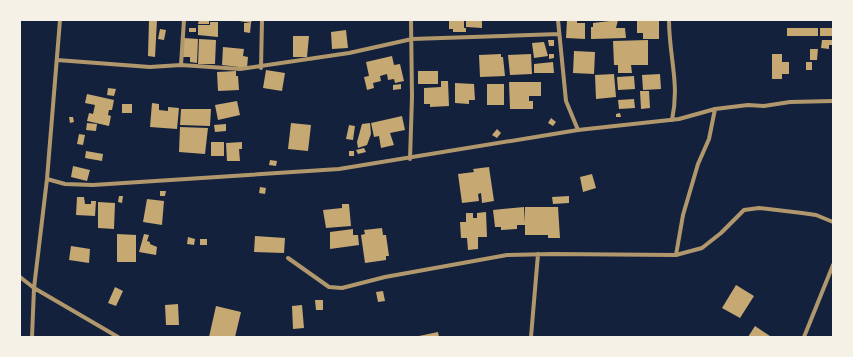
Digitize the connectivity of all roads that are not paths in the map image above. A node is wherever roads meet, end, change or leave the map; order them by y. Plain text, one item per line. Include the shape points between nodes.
1 (60, 20) edge
2 (184, 20) edge
3 (262, 20) edge
4 (411, 20) edge
5 (558, 20) edge
6 (669, 20) edge
7 (559, 34) junction
8 (412, 39) junction
9 (57, 60) junction
10 (181, 66) junction
11 (261, 68) junction
12 (833, 101) edge
13 (716, 109) junction
14 (672, 120) junction
15 (578, 130) junction
16 (410, 158) junction
17 (47, 180) junction
18 (833, 222) edge
19 (538, 254) junction
20 (676, 255) junction
21 (288, 258) dead end
22 (833, 265) edge
23 (20, 277) edge
24 (34, 288) junction
25 (32, 337) edge
26 (118, 337) edge
27 (531, 337) edge
28 (804, 337) edge

1 - 9 street
2 - 10 street
3 - 11 street
4 - 8 street
5 - 7 street
6 - 14 street via 669,44 676,90
7 - 8 street
7 - 15 street via 566,101
8 - 11 street
8 - 16 street
9 - 10 street via 150,67
9 - 17 street
10 - 11 street
12 - 13 street
13 - 14 street via 689,118
13 - 20 street via 709,139 698,164 683,215
14 - 15 street
15 - 16 street
16 - 17 street via 339,169 184,180 93,185 65,184
17 - 24 street
18 - 20 street via 802,212 759,208 744,210 702,248
19 - 20 street
19 - 21 street via 487,258 336,288 314,277
19 - 27 street
22 - 28 street
23 - 24 street
24 - 25 street
24 - 26 street

